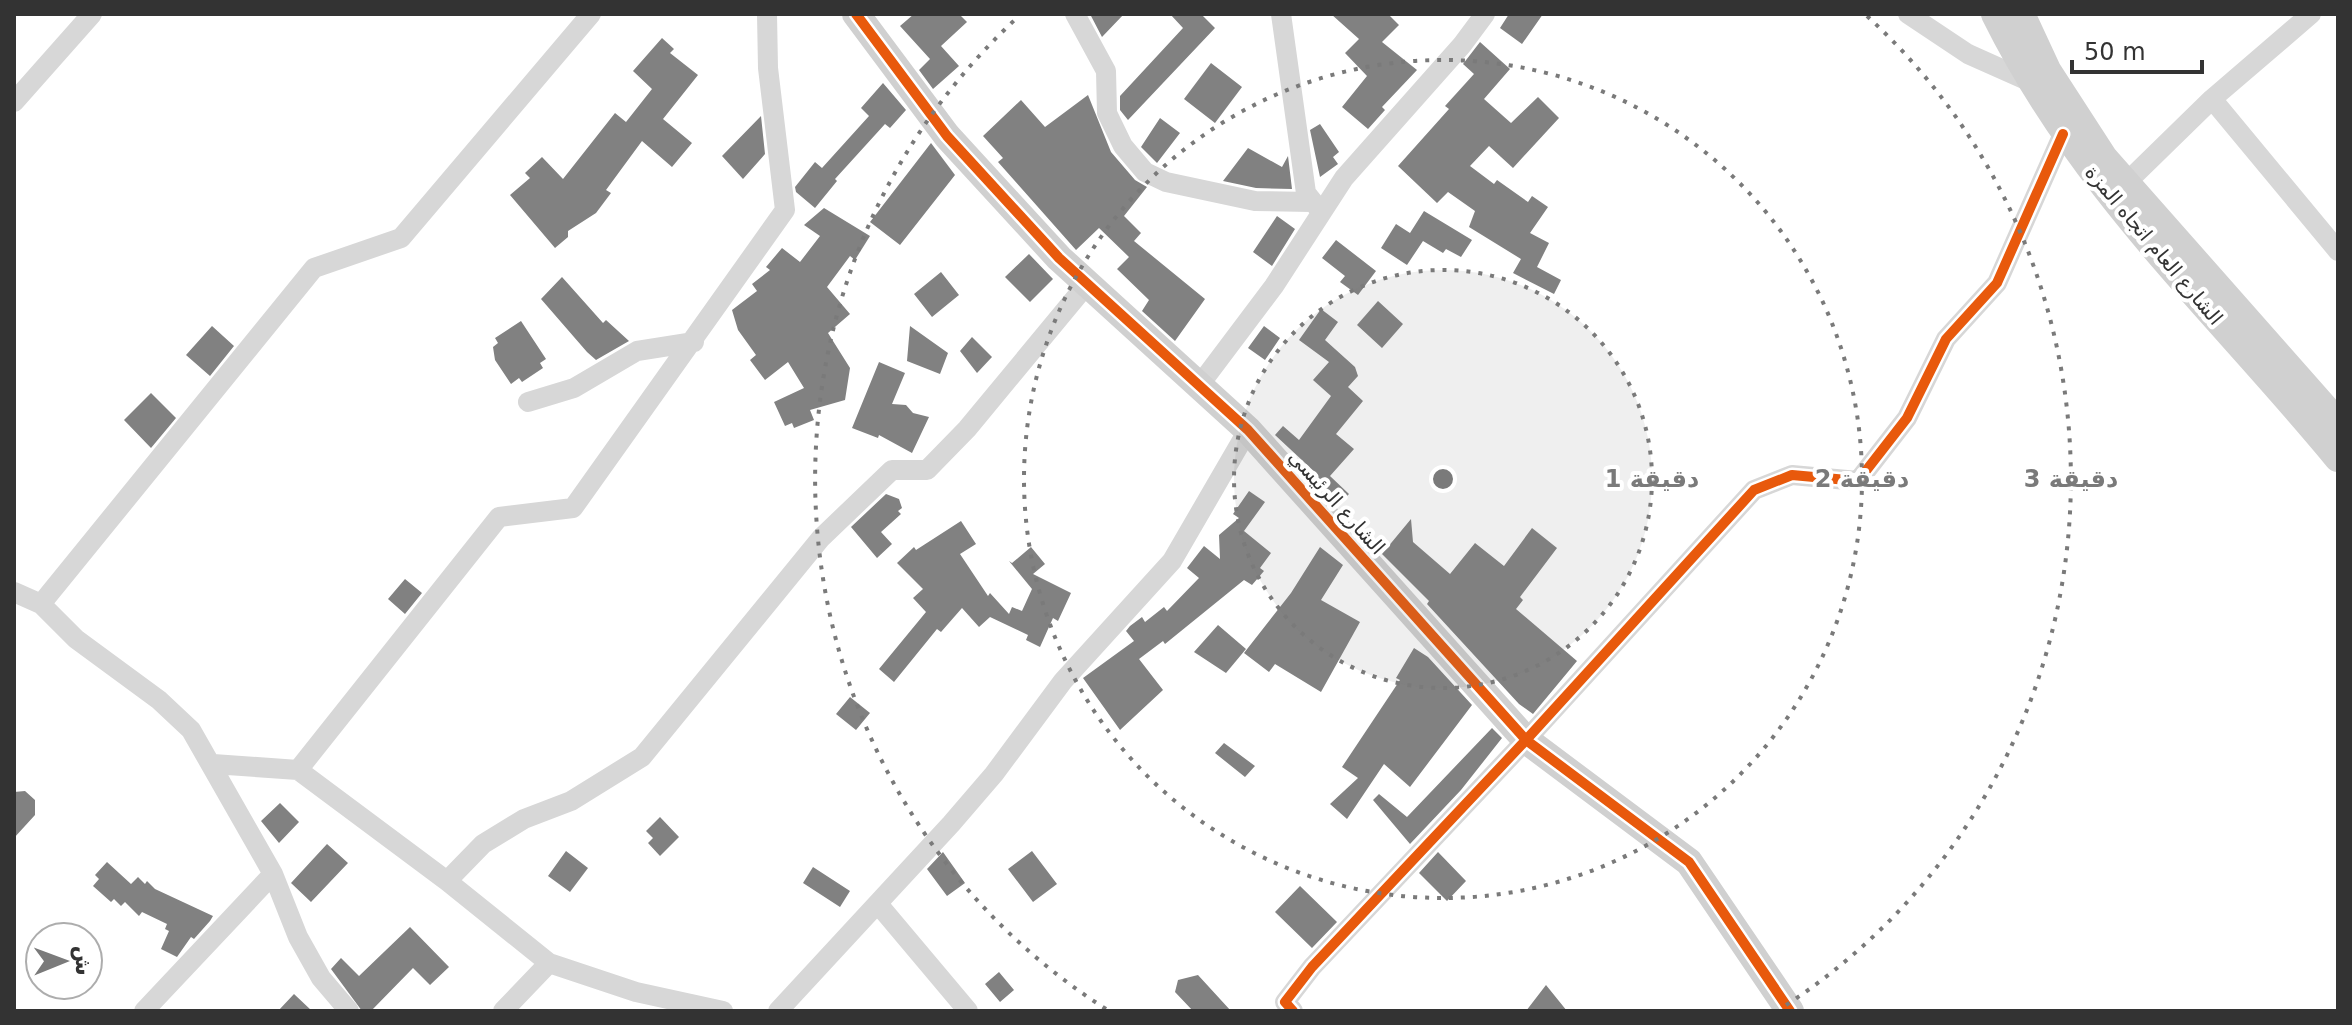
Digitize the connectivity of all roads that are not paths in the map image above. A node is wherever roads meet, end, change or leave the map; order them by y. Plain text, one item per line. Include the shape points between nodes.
1 (92, 14) edge
2 (591, 14) edge
3 (767, 14) edge
4 (856, 14) edge
5 (1075, 14) edge
6 (1281, 14) edge
7 (1485, 14) edge
8 (1908, 14) edge
9 (1995, 14) edge
10 (2021, 14) edge
11 (2311, 14) edge
12 (2039, 76) junction
13 (2212, 99) junction
14 (14, 102) edge
15 (2063, 134) junction
16 (2126, 183) junction
17 (1316, 206) junction
18 (2338, 251) edge
19 (1087, 284) junction
20 (694, 342) junction
21 (1198, 387) junction
22 (528, 402) dead end
23 (2338, 423) edge
24 (1248, 430) junction
25 (2338, 458) edge
26 (14, 592) edge
27 (41, 604) junction
28 (1526, 740) junction
29 (213, 764) junction
30 (298, 770) junction
31 (273, 874) junction
32 (447, 881) junction
33 (878, 904) junction
34 (549, 963) junction
35 (682, 1007) edge
36 (144, 1011) edge
37 (349, 1011) edge
38 (503, 1011) edge
39 (723, 1011) edge
40 (778, 1011) edge
41 (968, 1011) edge
42 (1293, 1011) edge
43 (1790, 1011) edge

1 - 14 street
2 - 27 street via 401,238 314,268
3 - 20 street via 785,210
4 - 19 street, الشارع الرئيسي via 947,136
5 - 17 street via 1106,71 1107,113 1123,146 1145,172 1166,182 1255,201
6 - 17 street via 1306,193
7 - 17 street
8 - 12 street via 1968,54
9 - 12 street, الشارع العام اتجاه المزة
10 - 12 street
11 - 13 street
12 - 15 street, الشارع العام اتجاه المزة
12 - 16 street
13 - 16 street
13 - 18 street
15 - 25 street, الشارع العام اتجاه المزة via 2128,220
15 - 28 street via 1997,283 1946,339 1907,418 1858,481 1792,475 1754,490
16 - 23 street
17 - 21 street via 1240,335
19 - 21 street, الشارع الرئيسي
19 - 32 street via 927,470 892,470 821,538 642,757 571,801 524,819 483,844
20 - 22 street via 637,351 574,388
20 - 30 street via 573,508 499,517
21 - 24 street, الشارع الرئيسي
24 - 28 street, الشارع الرئيسي
24 - 33 street via 1172,561 1063,681 994,774
26 - 27 street
27 - 29 street via 76,639 159,700 191,730
28 - 42 street via 1312,967 1285,1002
28 - 43 street, الشارع الرئيسي via 1689,862
29 - 30 street
29 - 31 street
30 - 32 street
31 - 36 street
31 - 37 street via 314,964
32 - 34 street
33 - 40 street
33 - 41 street
34 - 35 street
34 - 38 street
35 - 39 street

